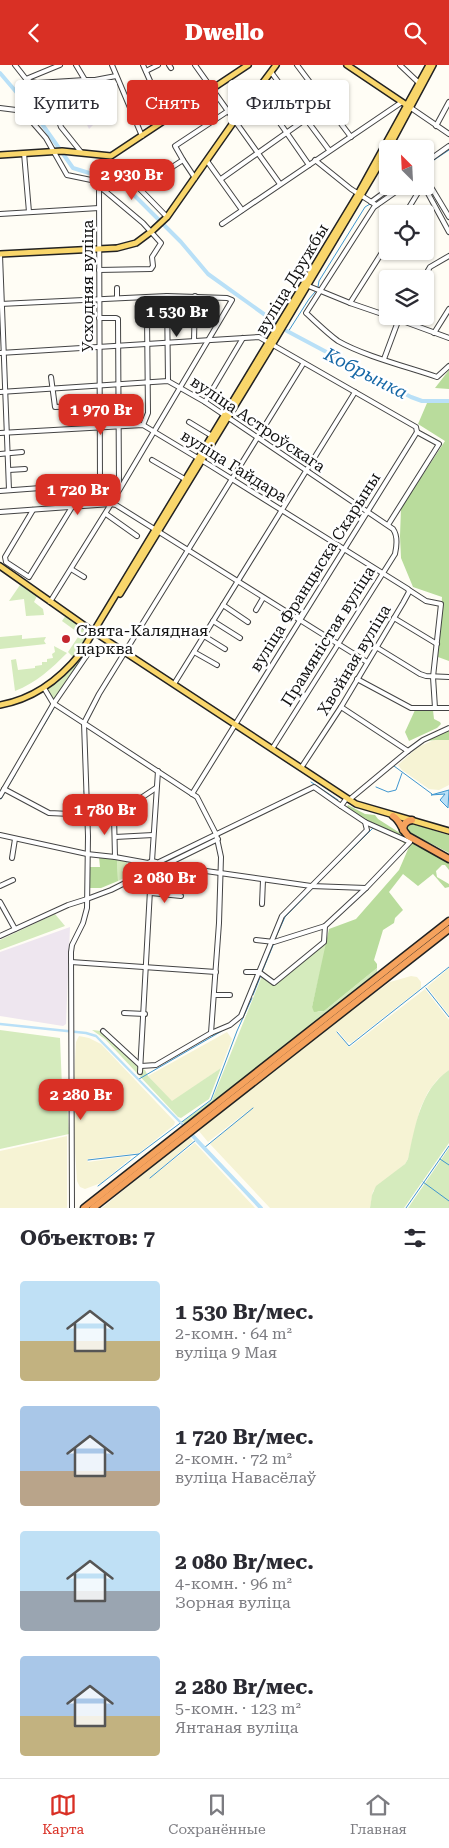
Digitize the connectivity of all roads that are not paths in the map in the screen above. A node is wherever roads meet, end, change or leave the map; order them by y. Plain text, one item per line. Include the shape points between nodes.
1 (15, 65) edge
2 (60, 65) edge
3 (76, 65) edge
4 (112, 65) edge
5 (143, 65) edge
6 (158, 65) edge
7 (195, 65) edge
8 (248, 65) edge
9 (276, 65) edge
10 (297, 65) edge
11 (347, 65) edge
12 (400, 65) edge
13 (429, 65) edge
14 (433, 65) edge
15 (146, 71) junction
16 (271, 72) junction
17 (116, 76) junction
18 (26, 79) joint
19 (85, 80) edge
20 (95, 80) edge
21 (150, 80) edge
22 (205, 80) edge
23 (265, 80) edge
24 (277, 80) edge
25 (419, 83) junction
26 (218, 84) edge
27 (218, 97) edge
28 (127, 102) edge
29 (449, 102) edge
30 (406, 105) junction
31 (0, 108) edge
32 (15, 110) edge
33 (228, 111) joint
34 (35, 125) edge
35 (60, 125) edge
36 (137, 125) edge
37 (158, 125) edge
38 (232, 125) edge
39 (238, 125) edge
40 (281, 125) edge
41 (298, 125) edge
42 (310, 125) edge
43 (436, 126) junction
44 (287, 133) junction
45 (449, 134) edge
46 (142, 136) junction
47 (351, 137) junction
48 (393, 140) edge
49 (449, 146) edge
50 (329, 150) junction
51 (57, 151) junction
52 (81, 152) junction
53 (24, 153) junction
54 (258, 153) junction
55 (0, 155) edge
56 (434, 157) edge
57 (183, 160) junction
58 (315, 160) junction
59 (207, 161) junction
60 (379, 164) edge
61 (309, 165) junction
62 (195, 178) junction
63 (221, 179) junction
64 (133, 182) dead end
65 (280, 184) junction
66 (99, 186) junction
67 (140, 188) junction
68 (434, 192) edge
69 (360, 195) junction
70 (380, 195) edge
71 (391, 195) edge
72 (428, 195) edge
73 (371, 202) junction
74 (376, 205) junction
75 (99, 208) junction
76 (242, 210) junction
77 (29, 212) junction
78 (0, 214) edge
79 (449, 217) edge
80 (164, 220) junction
81 (222, 223) dead end
82 (152, 231) junction
83 (449, 232) edge
84 (99, 249) junction
85 (0, 255) edge
86 (449, 256) edge
87 (379, 257) edge
88 (99, 270) junction
89 (428, 270) edge
90 (306, 285) junction
91 (117, 288) dead end
92 (320, 291) junction
93 (167, 296) junction
94 (195, 296) junction
95 (117, 298) junction
96 (99, 299) junction
97 (350, 303) junction
98 (1, 304) edge
99 (449, 309) edge
100 (379, 313) edge
101 (147, 317) dead end
102 (99, 318) junction
103 (396, 325) edge
104 (415, 325) edge
105 (434, 333) junction
106 (243, 338) junction
107 (449, 338) edge
108 (209, 340) junction
109 (194, 341) junction
110 (168, 342) junction
111 (148, 343) junction
112 (270, 344) junction
113 (119, 345) junction
114 (99, 347) junction
115 (2, 353) edge
116 (384, 359) junction
117 (303, 363) junction
118 (449, 366) edge
119 (5, 372) junction
120 (0, 373) edge
121 (51, 377) dead end
122 (168, 381) junction
123 (149, 382) junction
124 (118, 384) junction
125 (100, 385) junction
126 (180, 387) junction
127 (53, 389) junction
128 (0, 392) edge
129 (6, 392) junction
130 (355, 392) junction
131 (205, 402) junction
132 (81, 406) dead end
133 (226, 416) junction
134 (190, 422) dead end
135 (143, 425) junction
136 (101, 426) junction
137 (118, 426) junction
138 (154, 431) junction
139 (417, 432) junction
140 (0, 433) edge
141 (7, 433) junction
142 (212, 437) junction
143 (258, 438) junction
144 (22, 452) dead end
145 (0, 453) edge
146 (8, 453) junction
147 (200, 459) junction
148 (152, 460) dead end
149 (25, 469) dead end
150 (9, 470) junction
151 (306, 471) junction
152 (186, 479) junction
153 (232, 479) junction
154 (100, 484) junction
155 (121, 485) junction
156 (9, 490) junction
157 (0, 491) edge
158 (111, 504) junction
159 (72, 507) junction
160 (281, 509) junction
161 (33, 510) junction
162 (0, 512) edge
163 (366, 512) junction
164 (106, 514) junction
165 (388, 525) junction
166 (156, 531) junction
167 (396, 534) joint
168 (137, 536) dead end
169 (344, 549) junction
170 (187, 551) junction
171 (0, 566) edge
172 (71, 569) junction
173 (383, 573) junction
174 (84, 577) dead end
175 (237, 581) junction
176 (409, 590) junction
177 (263, 598) junction
178 (50, 602) junction
179 (223, 605) junction
180 (256, 610) dead end
181 (394, 618) junction
182 (213, 621) junction
183 (299, 621) junction
184 (248, 622) dead end
185 (95, 632) junction
186 (204, 636) junction
187 (240, 638) dead end
188 (437, 644) junction
189 (338, 645) junction
190 (376, 647) junction
191 (225, 649) dead end
192 (89, 652) dead end
193 (125, 652) junction
194 (194, 652) junction
195 (367, 663) junction
196 (217, 665) dead end
197 (433, 677) junction
198 (449, 677) edge
199 (357, 679) junction
200 (174, 684) junction
201 (44, 688) junction
202 (54, 703) junction
203 (0, 705) edge
204 (341, 707) junction
205 (434, 708) junction
206 (449, 708) edge
207 (84, 723) junction
208 (234, 724) junction
209 (449, 728) edge
210 (272, 749) junction
211 (408, 751) junction
212 (301, 768) junction
213 (158, 771) junction
214 (4, 789) junction
215 (156, 789) junction
216 (192, 793) junction
217 (0, 796) edge
218 (348, 799) junction
219 (341, 806) junction
220 (87, 814) junction
221 (114, 816) junction
222 (393, 816) junction
223 (403, 818) junction
224 (412, 820) junction
225 (365, 822) junction
226 (403, 831) junction
227 (449, 831) edge
228 (216, 833) junction
229 (0, 835) edge
230 (153, 835) junction
231 (115, 837) junction
232 (15, 839) junction
233 (218, 839) junction
234 (87, 854) junction
235 (115, 857) junction
236 (12, 858) dead end
237 (449, 859) edge
238 (150, 862) junction
239 (158, 865) junction
240 (164, 865) junction
241 (150, 871) junction
242 (221, 874) junction
243 (14, 880) dead end
244 (263, 880) junction
245 (0, 886) edge
246 (311, 887) junction
247 (366, 888) junction
248 (151, 893) junction
249 (181, 896) dead end
250 (87, 899) junction
251 (0, 902) edge
252 (262, 904) dead end
253 (449, 921) edge
254 (325, 926) junction
255 (15, 929) junction
256 (449, 929) edge
257 (0, 937) edge
258 (256, 939) dead end
259 (71, 962) junction
260 (147, 967) junction
261 (216, 972) junction
262 (246, 972) dead end
263 (259, 972) junction
264 (215, 995) junction
265 (230, 995) dead end
266 (124, 1013) dead end
267 (144, 1015) junction
268 (103, 1031) dead end
269 (211, 1033) junction
270 (141, 1067) junction
271 (140, 1072) dead end
272 (72, 1208) edge
273 (84, 1208) edge
274 (93, 1208) edge

1 - 18 street
2 - 18 street
3 - 19 street
4 - 17 street
5 - 15 street
6 - 15 street
7 - 22 street
8 - 26 main road
9 - 16 main road
10 - 47 street
11 - 30 main road
12 - 25 street
13 - 25 main road, вуліца Дружбы
14 - 30 main road, вуліца Дружбы
15 - 21 street
16 - 23 main road
16 - 24 street
17 - 20 street
17 - 28 street
25 - 30 main road, вуліца Дружбы
27 - 33 street
29 - 43 street
30 - 43 street
30 - 47 street
30 - 48 main road, вуліца Дружбы via 408,109
30 - 69 main road, вуліца Дружбы
31 - 32 street
33 - 57 street via 175,146
34 - 51 street
35 - 52 street
36 - 46 street
37 - 46 main road
38 - 59 main road
39 - 54 street
40 - 44 street
41 - 44 street
42 - 50 street
43 - 45 street
44 - 54 street
44 - 61 street
46 - 52 main road via 111,156
47 - 50 street
49 - 56 street
50 - 58 street
51 - 52 main road
51 - 53 main road
51 - 66 street via 67,175 96,181
53 - 55 main road
53 - 77 street
54 - 63 street
54 - 65 street
57 - 62 street
57 - 67 street
58 - 61 street
58 - 69 street
59 - 62 main road
59 - 63 street
60 - 69 main road, вуліца Дружбы
61 - 65 street
62 - 80 main road
63 - 76 street
64 - 67 street
65 - 76 street
66 - 75 street, Усходняя вуліца
66 - 82 street
67 - 80 street
68 - 79 street
69 - 73 street
69 - 90 main road, вуліца Дружбы
69 - 90 main road, вуліца Дружбы
70 - 73 street
71 - 74 street
72 - 83 street
73 - 74 street
74 - 92 street
75 - 77 street
75 - 84 street, Усходняя вуліца
76 - 81 street
77 - 78 street
80 - 82 main road
82 - 84 main road via 136,243
82 - 88 street via 161,243 152,257 152,268
84 - 85 main road
84 - 88 street, Усходняя вуліца
85 - 98 street
86 - 89 street
87 - 97 street
88 - 96 street, Усходняя вуліца
90 - 92 street
90 - 112 main road, вуліца Дружбы
90 - 112 main road, вуліца Дружбы
91 - 95 street
92 - 97 street
92 - 116 street via 306,313 337,340
93 - 94 street
93 - 95 street
93 - 110 street
94 - 108 street via 231,299
94 - 109 street
95 - 96 street
96 - 98 street
96 - 102 street, Усходняя вуліца
97 - 100 street
98 - 115 street
99 - 105 street
101 - 111 street
102 - 113 street via 118,318
102 - 114 street, Усходняя вуліца
103 - 116 street
104 - 105 street
105 - 107 street
106 - 108 street
106 - 112 street via 259,337
106 - 131 street
108 - 109 street
108 - 126 street
109 - 110 street
110 - 111 street
110 - 122 street
111 - 113 street
111 - 123 street
112 - 117 street
112 - 133 main road, вуліца Дружбы
112 - 133 main road, вуліца Дружбы
113 - 114 street
113 - 124 street
114 - 115 street
114 - 125 street, Усходняя вуліца
115 - 119 street
116 - 118 street via 437,377
117 - 130 street
117 - 143 street
119 - 120 street
119 - 129 street
121 - 127 street
122 - 123 street, вуліца Астроўскага
122 - 126 street, вуліца Астроўскага
123 - 124 street, вуліца Астроўскага
123 - 135 street via 148,413
124 - 125 street, вуліца Астроўскага
124 - 137 street
125 - 127 street, вуліца Астроўскага
125 - 136 street, Усходняя вуліца
126 - 131 street, вуліца Астроўскага
126 - 138 street
127 - 129 street, вуліца Астроўскага
127 - 132 street via 55,407
128 - 129 street, вуліца Астроўскага
129 - 141 street
130 - 139 street via 416,427
130 - 151 street
131 - 133 street, вуліца Астроўскага
133 - 142 main road, вуліца Дружбы
133 - 143 street, вуліца Астроўскага
134 - 142 street
135 - 137 street
135 - 138 street, вуліца Гайдара
136 - 137 street
136 - 141 street
136 - 154 street, Усходняя вуліца
137 - 155 street
138 - 147 street, вуліца Гайдара
138 - 155 street
139 - 163 street, вуліца Францыска Скарыны
139 - 165 street via 439,444
140 - 141 street
141 - 146 street
142 - 147 main road, вуліца Дружбы
143 - 151 street, вуліца Астроўскага
143 - 153 street
144 - 146 street
145 - 146 street
146 - 150 street
147 - 152 main road, вуліца Дружбы
147 - 153 street, вуліца Гайдара
147 - 166 main road, вуліца Дружбы via 167,508
148 - 152 street
149 - 150 street
150 - 156 street
151 - 160 street
151 - 163 street, вуліца Астроўскага
152 - 166 main road, вуліца Дружбы
153 - 160 street, вуліца Гайдара
153 - 170 street
154 - 155 street
154 - 156 street
155 - 158 street
156 - 157 street
158 - 159 street
158 - 164 street
158 - 166 street
159 - 161 street
159 - 161 street via 29,577 6,562 5,557
160 - 169 street, вуліца Гайдара
160 - 175 street
161 - 162 street
163 - 165 street, вуліца Астроўскага
163 - 169 street, вуліца Францыска Скарыны
164 - 168 street
164 - 172 street
165 - 167 street, вуліца Астроўскага
166 - 170 street
166 - 185 main road, вуліца Дружбы
166 - 185 main road, вуліца Дружбы
167 - 173 street, Прамяністая вуліца via 395,553
169 - 173 street, вуліца Гайдара
169 - 183 street, вуліца Францыска Скарыны
170 - 175 street
170 - 193 street
171 - 178 main road
172 - 174 street
172 - 178 street
173 - 176 street
173 - 189 street, Прамяністая вуліца
175 - 177 street
175 - 179 street
176 - 181 street, Хвойная вуліца
176 - 188 street via 426,601 441,604
177 - 180 street
177 - 183 street
178 - 185 main road
179 - 182 street
179 - 184 street
181 - 188 street
181 - 190 street, Хвойная вуліца
182 - 186 street
182 - 187 street
183 - 189 street
183 - 208 street, вуліца Францыска Скарыны
185 - 193 main road
185 - 201 main road, вуліца Дружбы via 72,664
186 - 191 street
186 - 194 street
188 - 197 street
189 - 195 street
189 - 210 street, Прамяністая вуліца
190 - 195 street, Хвойная вуліца
190 - 197 street via 420,674
192 - 202 street
193 - 200 main road
193 - 207 street
194 - 196 street
194 - 200 street
195 - 199 street, Хвойная вуліца
197 - 198 street
197 - 205 street
199 - 204 street, Хвойная вуліца
199 - 205 street via 405,706
200 - 208 main road
201 - 202 street
201 - 203 main road, вуліца Дружбы via 28,698
202 - 207 street
202 - 214 street
204 - 211 street
204 - 212 street, Хвойная вуліца
205 - 206 street
207 - 213 street
207 - 220 street
208 - 210 main road
208 - 216 street, вуліца Францыска Скарыны
209 - 211 street
210 - 212 main road
211 - 218 street
212 - 218 main road
213 - 215 street
213 - 216 street
214 - 217 street
214 - 220 street via 47,812
215 - 221 street
215 - 230 street
216 - 228 street via 204,808
218 - 219 street
218 - 222 main road
219 - 225 street
219 - 228 street via 314,787
220 - 221 street
220 - 234 street
221 - 231 street
222 - 223 main road
222 - 226 highway via 399,819
223 - 224 main road
223 - 226 highway
224 - 226 highway via 405,824
224 - 227 main road
225 - 246 street via 367,828 362,835
225 - 247 street via 410,842
226 - 237 highway
228 - 233 street
228 - 239 street
229 - 232 street
230 - 231 street
230 - 238 street
231 - 235 street
232 - 234 street
232 - 236 street
233 - 240 street
233 - 242 street
234 - 235 street
234 - 250 street
235 - 238 street
238 - 239 street
238 - 241 street via 147,867
239 - 240 street
239 - 241 street via 156,871
240 - 242 street
241 - 248 street
241 - 250 street
242 - 244 street
242 - 261 street
243 - 245 street
244 - 246 street
244 - 252 street
246 - 247 street
246 - 263 street via 282,916
247 - 254 street
248 - 249 street
248 - 260 street
250 - 255 street
250 - 259 street via 86,913 71,949
251 - 255 street
253 - 273 highway
254 - 258 street via 274,942
254 - 263 street via 324,942 274,983
255 - 257 street
256 - 274 highway
259 - 260 street
259 - 272 street
260 - 261 street
260 - 267 street
261 - 264 street
262 - 263 street
263 - 269 street via 241,1016
264 - 265 street
264 - 269 street
266 - 267 street
267 - 270 street
268 - 270 street
269 - 270 street via 156,1065
270 - 271 street

